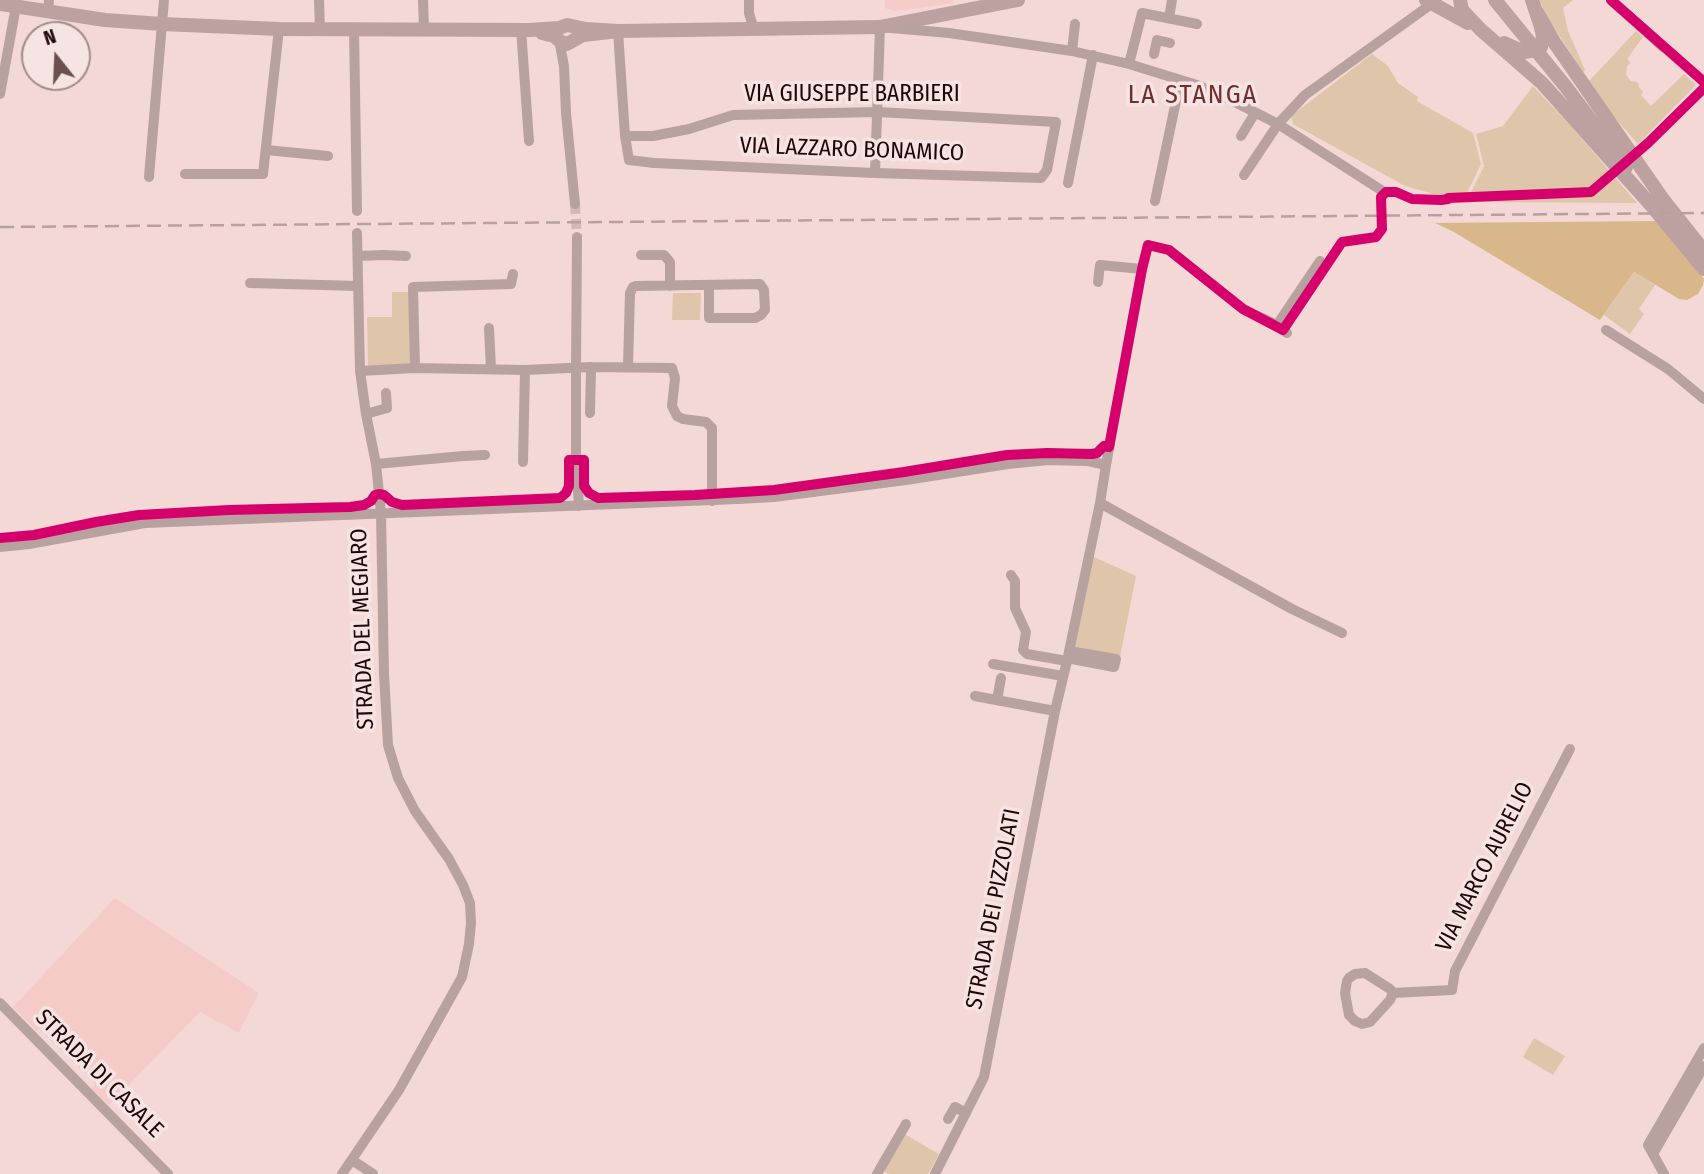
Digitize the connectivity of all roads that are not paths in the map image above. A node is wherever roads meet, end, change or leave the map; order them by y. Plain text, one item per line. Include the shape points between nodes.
1 (164, 0) edge
2 (319, 0) edge
3 (424, 0) edge
4 (749, 0) edge
5 (757, 0) edge
6 (1172, 0) edge
7 (1460, 0) edge
8 (1495, 0) edge
9 (1611, 0) edge
10 (1013, 1) edge
11 (1432, 1) edge
12 (0, 4) edge
13 (16, 6) junction
14 (48, 6) edge
15 (1534, 6) edge
16 (1169, 18) junction
17 (162, 24) junction
18 (1076, 24) dead end
19 (1197, 24) dead end
20 (880, 27) junction
21 (279, 29) junction
22 (320, 29) junction
23 (354, 29) junction
24 (424, 29) junction
25 (522, 29) junction
26 (754, 30) junction
27 (1481, 30) junction
28 (618, 31) junction
29 (566, 36) junction
30 (1170, 43) dead end
31 (1663, 47) dead end
32 (1072, 51) junction
33 (1093, 55) junction
34 (1152, 63) junction
35 (1129, 64) junction
36 (1180, 82) junction
37 (0, 94) edge
38 (878, 112) junction
39 (1255, 113) junction
40 (1278, 124) junction
41 (625, 136) junction
42 (1241, 136) dead end
43 (529, 141) dead end
44 (1052, 148) joint
45 (266, 150) junction
46 (1608, 151) junction
47 (328, 156) dead end
48 (875, 173) junction
49 (185, 174) dead end
50 (1244, 175) dead end
51 (149, 177) dead end
52 (1068, 183) dead end
53 (1381, 190) dead end
54 (1155, 201) dead end
55 (1656, 202) junction
56 (575, 204) tunnel mouth
57 (356, 211) dead end
58 (356, 233) dead end
59 (578, 237) tunnel mouth
60 (1704, 251) edge
61 (641, 255) dead end
62 (358, 256) junction
63 (406, 256) dead end
64 (1320, 261) dead end
65 (1704, 269) edge
66 (1142, 270) junction
67 (513, 274) dead end
68 (1098, 282) dead end
69 (250, 284) dead end
70 (709, 285) junction
71 (358, 286) junction
72 (670, 286) junction
73 (1277, 325) junction
74 (489, 328) dead end
75 (1606, 330) dead end
76 (1287, 333) dead end
77 (591, 367) junction
78 (628, 367) junction
79 (415, 368) junction
80 (576, 368) junction
81 (491, 369) junction
82 (525, 370) junction
83 (360, 371) junction
84 (386, 393) dead end
85 (1704, 399) edge
86 (590, 413) dead end
87 (366, 414) junction
88 (485, 455) dead end
89 (523, 462) dead end
90 (376, 464) junction
91 (1105, 465) junction
92 (712, 500) junction
93 (1100, 503) junction
94 (579, 506) junction
95 (381, 513) junction
96 (0, 547) edge
97 (1011, 575) dead end
98 (1342, 633) dead end
99 (1068, 657) junction
100 (993, 664) dead end
101 (1114, 667) dead end
102 (1063, 676) junction
103 (1001, 678) dead end
104 (975, 696) dead end
105 (997, 700) junction
106 (1055, 711) junction
107 (1570, 749) dead end
108 (1392, 993) junction
109 (0, 1003) edge
110 (1704, 1048) edge
111 (1704, 1066) edge
112 (966, 1112) junction
113 (948, 1119) dead end
114 (906, 1124) dead end
115 (1651, 1149) junction
116 (352, 1160) junction
117 (168, 1174) edge
118 (342, 1174) edge
119 (373, 1174) edge
120 (877, 1174) edge
121 (935, 1174) edge
122 (1664, 1174) edge

1 - 17 street
2 - 22 street
3 - 24 street
4 - 26 street
5 - 26 street
6 - 16 street
7 - 27 main road via 1462,10
8 - 46 main road
9 - 31 street
10 - 20 main road
11 - 27 main road
11 - 40 street via 1305,95
12 - 13 main road
13 - 14 main road
13 - 37 street
14 - 17 main road via 105,20
15 - 27 main road via 1543,44 1538,50 1521,52
15 - 55 main road
16 - 19 street
16 - 35 street via 1142,13
17 - 21 main road
17 - 51 street
18 - 32 street
20 - 26 main road
20 - 32 street
20 - 38 street
21 - 22 main road
21 - 45 street
22 - 23 main road
23 - 24 main road
23 - 57 street
24 - 25 main road
25 - 29 main road
25 - 43 street
26 - 28 main road
27 - 46 main road via 1542,83
28 - 29 main road
28 - 41 street
29 - 56 street via 566,113
30 - 34 street via 1157,40
32 - 33 street
33 - 35 street
33 - 52 street
34 - 35 street
34 - 36 street
36 - 39 street via 1197,85
36 - 54 street
38 - 41 street, VIA GIUSEPPE BARBIERI via 733,115 689,130
38 - 44 street, VIA GIUSEPPE BARBIERI via 1056,122
38 - 48 street
39 - 40 street
39 - 42 street
40 - 50 street
40 - 53 street
41 - 48 street, VIA LAZZARO BONAMICO via 629,160
44 - 48 street, VIA LAZZARO BONAMICO via 1048,170 1041,178
45 - 47 street
45 - 49 street via 263,174
46 - 55 main road
55 - 60 main road
55 - 65 main road
58 - 62 street, STRADA DEL MEGIARO
59 - 80 street
61 - 72 street via 664,255 670,262
62 - 63 street
62 - 71 street, STRADA DEL MEGIARO
64 - 73 street
66 - 68 street via 1100,265
66 - 73 street, STRADA DEI PIZZOLATI via 1148,245 1169,250 1243,309
66 - 91 street, STRADA DEI PIZZOLATI
67 - 79 street via 511,285 413,288
69 - 71 street
70 - 70 street via 709,318 755,318 765,310 760,284
70 - 72 street
71 - 83 street, STRADA DEL MEGIARO
72 - 78 street via 631,290
73 - 76 street
74 - 81 street
75 - 85 street via 1668,369
77 - 78 street
77 - 80 street
77 - 86 street
78 - 92 street via 672,368 676,378 672,406 677,416 706,422 712,428
79 - 81 street
79 - 83 street
80 - 82 street
80 - 94 street
81 - 82 street
82 - 89 street
83 - 87 street, STRADA DEL MEGIARO
84 - 87 street via 387,408
87 - 90 street, STRADA DEL MEGIARO
88 - 90 street
90 - 95 street, STRADA DEL MEGIARO
91 - 92 street via 1035,461 774,497
91 - 93 street, STRADA DEI PIZZOLATI
92 - 94 street
93 - 98 street via 1292,613
93 - 99 street, STRADA DEI PIZZOLATI
94 - 95 street
95 - 96 street via 145,523
95 - 116 street, STRADA DEL MEGIARO via 388,745 415,811 463,885 471,923 462,977 399,1090
97 - 99 street via 1015,608 1026,632 1023,650
99 - 101 street via 1116,659
99 - 102 street, STRADA DEI PIZZOLATI
100 - 102 street
102 - 106 street, STRADA DEI PIZZOLATI
103 - 105 street
104 - 105 street
105 - 106 street
106 - 112 street, STRADA DEI PIZZOLATI via 984,1077
107 - 108 street, VIA MARCO AURELIO via 1455,971 1452,990
108 - 108 street via 1370,1023 1349,1015 1345,993 1355,974 1364,973
109 - 117 street, STRADA DI CASALE
110 - 115 street
111 - 115 street
112 - 113 street via 955,1107
112 - 121 street, STRADA DEI PIZZOLATI
114 - 120 street
115 - 122 street
116 - 118 street, STRADA DEL MEGIARO
116 - 119 street

